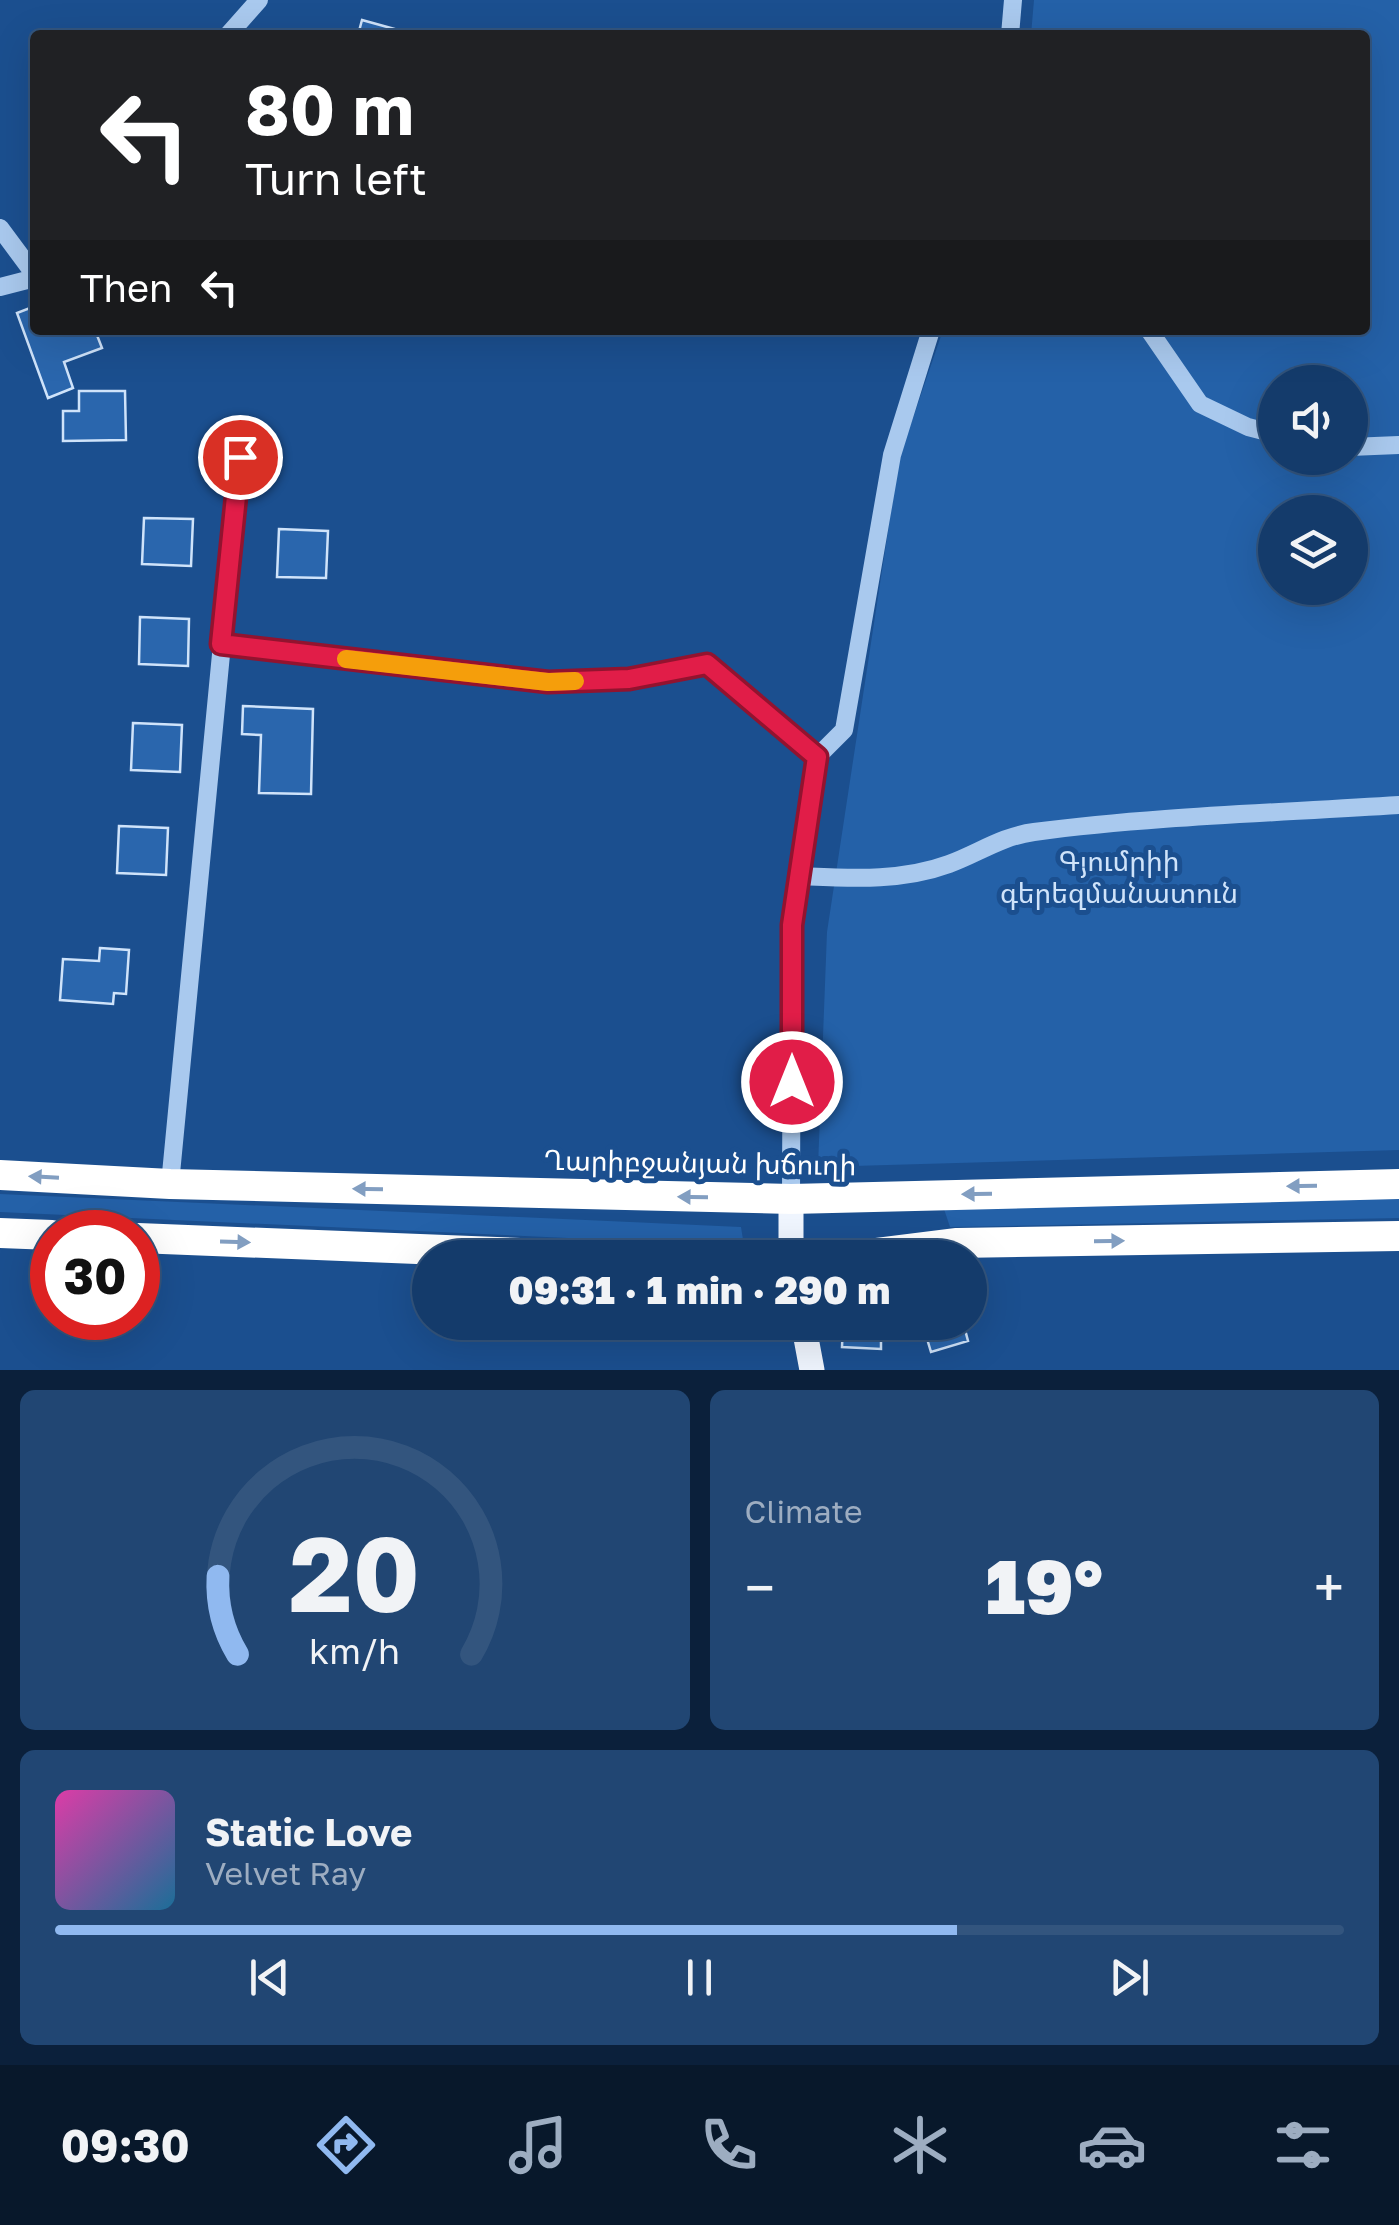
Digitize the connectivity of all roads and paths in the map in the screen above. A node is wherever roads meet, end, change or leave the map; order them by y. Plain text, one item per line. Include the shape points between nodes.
1 (259, 0) edge
2 (1013, 0) edge
3 (232, 30) edge
4 (1010, 30) edge
5 (0, 228) edge
6 (30, 270) edge
7 (30, 278) edge
8 (0, 287) edge
9 (930, 335) edge
10 (1152, 335) edge
11 (1258, 430) edge
12 (1399, 445) edge
13 (1368, 446) edge
14 (240, 457) dead end
15 (221, 644) junction
16 (817, 757) junction
17 (1399, 805) edge
18 (798, 876) junction
19 (0, 1174) edge
20 (170, 1184) junction
21 (1399, 1184) edge
22 (791, 1199) junction
23 (0, 1233) edge
24 (30, 1234) edge
25 (1399, 1236) edge
26 (160, 1239) edge
27 (791, 1240) edge
28 (987, 1243) edge
29 (412, 1249) edge
30 (806, 1340) edge
31 (812, 1370) edge

1 - 3 street
2 - 4 street
5 - 6 street
7 - 8 street
9 - 16 street via 892,455 844,730
10 - 11 street via 1200,404
12 - 13 street
14 - 15 street
15 - 16 street via 548,682 629,679 707,664
15 - 20 street
16 - 18 street
17 - 18 street via 1029,832 912,874
18 - 22 street
20 -> 19 highway, Ղարիբջանյան խճուղի
22 -> 20 highway, Ղարիբջանյան խճուղի
21 -> 22 highway, Ղարիբջանյան խճուղի
22 - 27 main road
23 - 24 highway
28 -> 25 highway
26 -> 29 highway
30 - 31 main road

